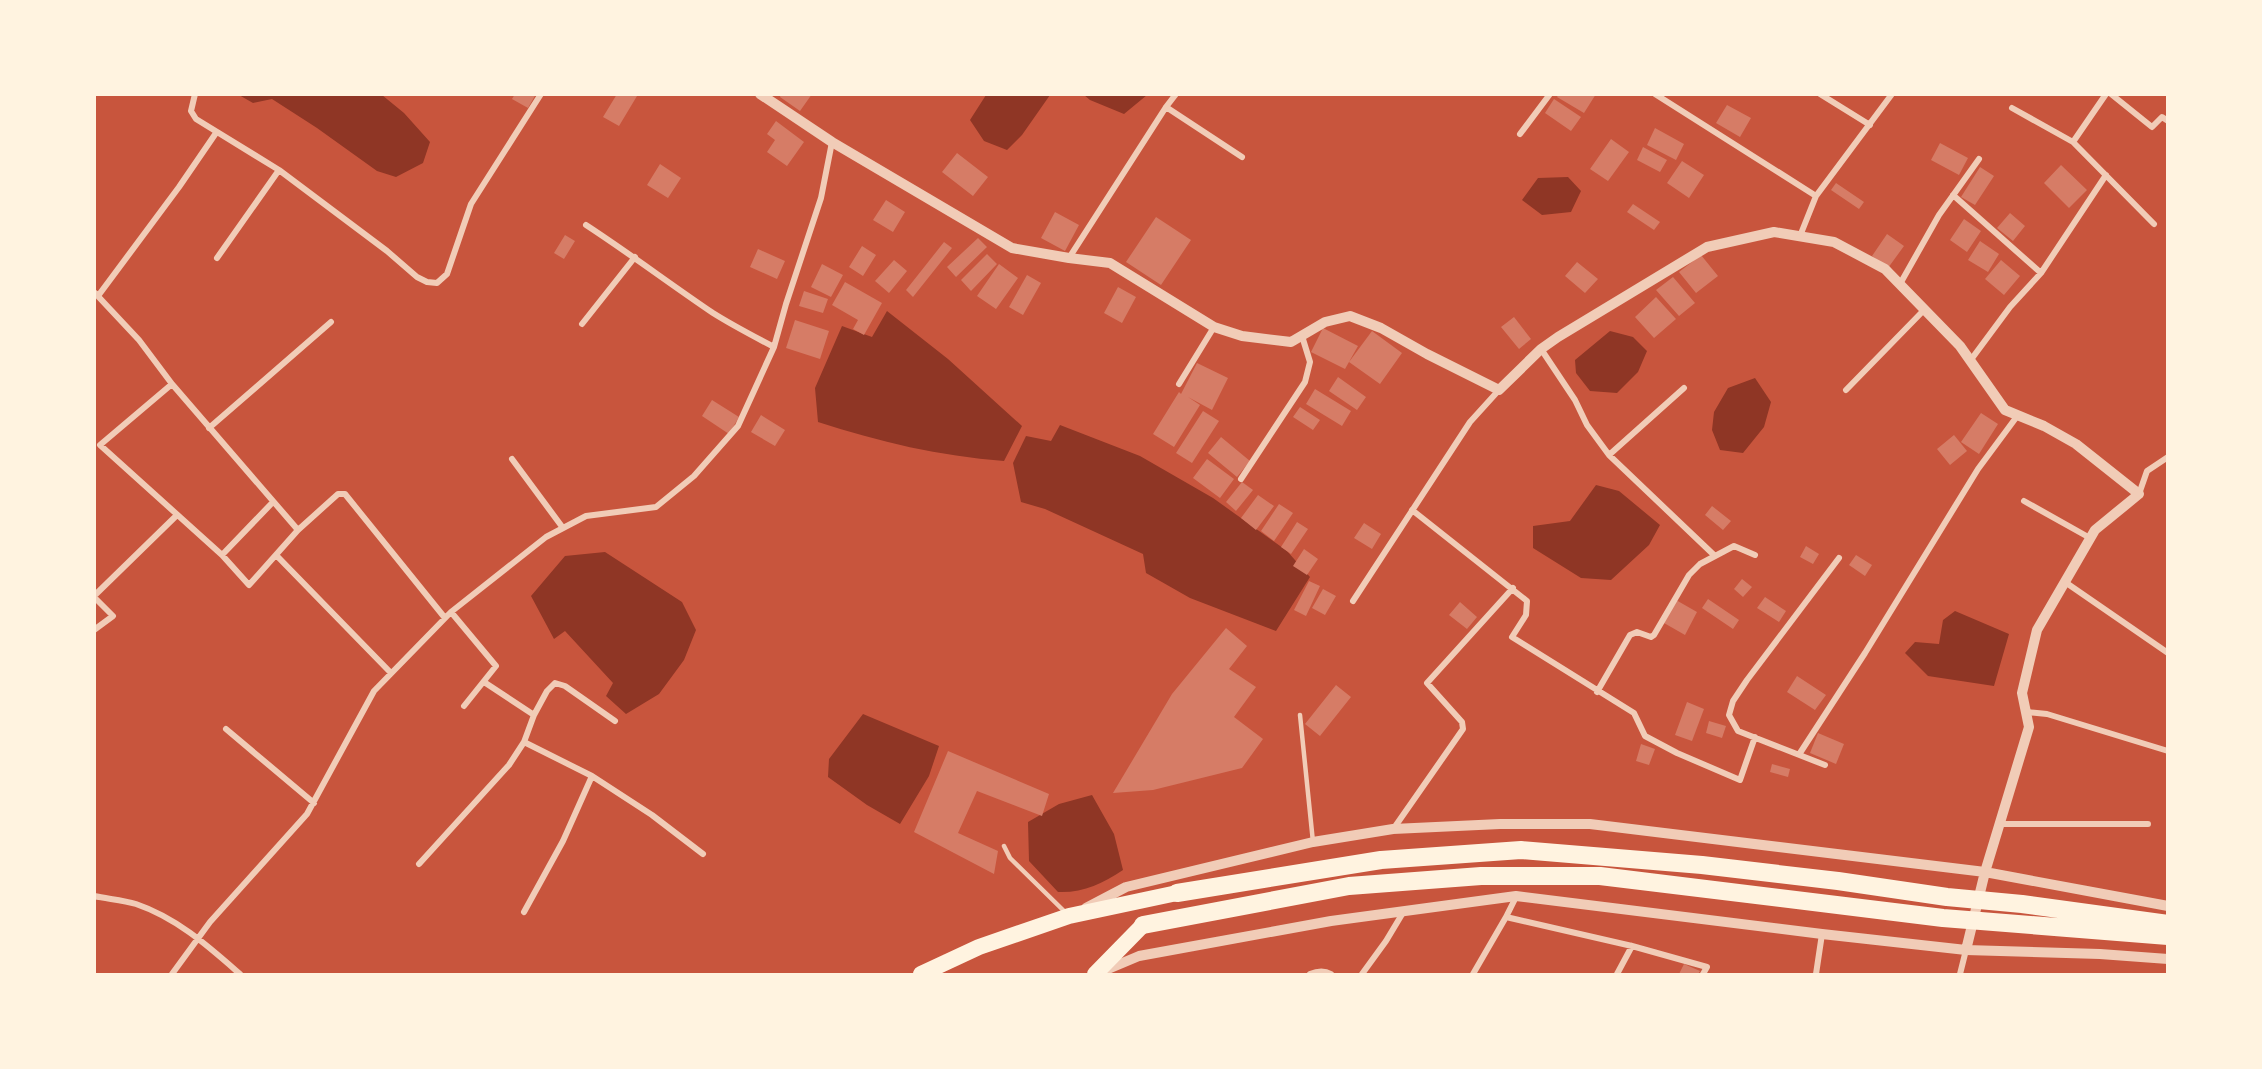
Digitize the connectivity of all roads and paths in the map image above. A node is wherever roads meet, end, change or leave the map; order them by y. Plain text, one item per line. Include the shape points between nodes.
1 (195, 94) edge
2 (541, 94) edge
3 (760, 94) edge
4 (1176, 94) edge
5 (1550, 94) edge
6 (1655, 94) edge
7 (1820, 94) edge
8 (1892, 94) edge
9 (2106, 94) edge
10 (2111, 94) edge
11 (774, 98) edge
12 (1166, 107) junction
13 (2012, 108) dead end
14 (2168, 122) edge
15 (1870, 124) junction
16 (216, 133) junction
17 (1520, 134) dead end
18 (832, 142) junction
19 (2073, 142) junction
20 (1242, 157) dead end
21 (1979, 159) dead end
22 (279, 170) junction
23 (2106, 175) junction
24 (1953, 195) junction
25 (1816, 196) junction
26 (2154, 224) dead end
27 (586, 225) dead end
28 (1800, 236) junction
29 (635, 257) junction
30 (218, 258) dead end
31 (1069, 258) junction
32 (2041, 273) junction
33 (1900, 284) junction
34 (96, 294) edge
35 (1924, 310) junction
36 (331, 322) dead end
37 (582, 324) dead end
38 (1214, 327) junction
39 (1302, 336) junction
40 (774, 347) junction
41 (1541, 349) junction
42 (1970, 361) junction
43 (172, 384) junction
44 (1179, 384) dead end
45 (1684, 388) dead end
46 (1499, 390) junction
47 (1846, 390) dead end
48 (2018, 415) junction
49 (209, 428) junction
50 (1609, 455) junction
51 (2168, 456) edge
52 (512, 459) dead end
53 (1241, 479) dead end
54 (2139, 494) junction
55 (2024, 501) dead end
56 (272, 503) junction
57 (1412, 510) junction
58 (176, 516) junction
59 (563, 528) junction
60 (298, 530) junction
61 (2090, 538) junction
62 (222, 555) junction
63 (276, 555) junction
64 (1755, 555) dead end
65 (1715, 556) junction
66 (1839, 558) dead end
67 (2065, 582) junction
68 (1513, 588) junction
69 (94, 597) edge
70 (1353, 602) dead end
71 (451, 612) junction
72 (445, 618) junction
73 (94, 630) edge
74 (2168, 653) edge
75 (391, 673) junction
76 (484, 682) junction
77 (1598, 692) junction
78 (464, 706) dead end
79 (2026, 712) junction
80 (1300, 715) dead end
81 (534, 716) junction
82 (615, 721) dead end
83 (226, 729) dead end
84 (1755, 737) junction
85 (524, 742) junction
86 (2168, 752) edge
87 (1800, 753) junction
88 (1825, 765) dead end
89 (592, 776) junction
90 (314, 802) junction
91 (2001, 824) junction
92 (2148, 825) dead end
93 (1393, 829) junction
94 (1313, 842) junction
95 (1004, 846) dead end
96 (703, 854) dead end
97 (419, 864) dead end
98 (1985, 872) junction
99 (1177, 893) joint
100 (94, 896) edge
101 (1516, 896) junction
102 (2168, 906) edge
103 (1404, 911) junction
104 (524, 912) dead end
105 (1069, 916) junction
106 (1506, 917) junction
107 (2168, 924) edge
108 (1143, 925) joint
109 (1822, 934) junction
110 (2168, 936) edge
111 (198, 938) junction
112 (1632, 946) junction
113 (1966, 950) junction
114 (2168, 959) edge
115 (1096, 974) edge
116 (172, 975) edge
117 (240, 975) edge
118 (921, 975) edge
119 (1310, 975) edge
120 (1331, 975) edge
121 (1362, 975) edge
122 (1473, 975) edge
123 (1617, 975) edge
124 (1703, 975) edge
125 (1816, 975) edge
126 (1960, 975) edge

1 - 16 street via 191,111
2 - 22 street via 471,204 447,274 437,283 417,277
3 - 11 street
4 - 12 street
5 - 17 street
6 - 25 street
7 - 15 street
8 - 15 street
9 - 19 street
10 - 14 street via 2152,127 2162,117
11 - 18 street
12 - 20 street
12 - 31 street
13 - 19 street
15 - 25 street
16 - 22 street
16 - 34 street
18 - 31 street via 1012,248
18 - 40 street via 821,198
19 - 23 street
21 - 24 street
22 - 30 street
23 - 26 street
23 - 32 street
24 - 32 street
24 - 33 street
25 - 28 street
27 - 29 street
28 - 33 street via 1834,242 1885,269
28 - 41 street via 1774,232 1707,247
29 - 37 street
29 - 40 street via 715,314
31 - 38 street via 1110,263
32 - 42 street
33 - 35 street
34 - 43 street via 140,340
35 - 42 street
35 - 47 street
36 - 49 street
38 - 39 street via 1242,336 1291,342
38 - 44 street
39 - 46 street via 1325,322 1350,316 1382,328
39 - 53 street via 1310,362 1305,382
40 - 59 street via 738,426 694,476 656,507 586,516
41 - 46 street
41 - 50 street
42 - 48 street via 2005,410
43 - 49 street
43 - 58 street via 100,445
45 - 50 street
46 - 57 street via 1470,422
48 - 54 street via 2076,444
48 - 87 street via 1978,470
49 - 56 street
50 - 65 street
51 - 54 street via 2147,471
52 - 59 street
54 - 61 street
55 - 61 street
56 - 60 street
56 - 62 street
57 - 68 street
57 - 70 street
58 - 62 street
58 - 69 street
59 - 71 street
60 - 63 street
60 - 72 street via 338,494 345,494
61 - 67 street
62 - 63 street via 249,585
63 - 75 street
64 - 65 street via 1734,546
65 - 77 street via 1689,575 1654,635 1630,635
66 - 84 street via 1733,701 1729,715 1738,731
67 - 74 street
67 - 79 street via 2037,630 2022,693
68 - 77 street via 1528,607 1512,637
68 - 93 street via 1427,683 1462,722 1463,729
69 - 73 street via 113,616
71 - 72 street
71 - 76 street via 496,666
72 - 75 street
75 - 90 street via 374,691
76 - 78 street
76 - 81 street
77 - 84 street via 1634,713 1645,736 1740,780
79 - 86 street via 2047,714
79 - 91 street via 2029,728
80 - 94 lane
81 - 82 street via 547,691 559,683
81 - 85 street
83 - 90 street
84 - 87 street
85 - 89 street
85 - 97 street via 509,765
87 - 88 street
89 - 96 street
89 - 104 street via 563,841
90 - 111 street via 308,814
91 - 92 street
91 - 98 street
93 - 94 street
93 - 98 street via 1590,824
94 - 105 street via 1126,886
95 - 105 lane via 1010,858
98 - 102 street
98 - 113 street
99 - 105 highway
99 - 107 highway via 1381,860 1521,850 1702,865
100 - 111 street via 134,903
101 - 103 street
101 - 106 street
101 - 109 street
103 - 115 street via 1139,956
103 - 121 street
105 - 118 highway via 979,947
106 - 112 street
106 - 122 street
108 - 110 highway via 1349,886 1481,876 1600,876 1943,918
108 - 115 highway
109 - 113 street
109 - 125 street
111 - 116 street
111 - 117 street
112 - 123 street
112 - 124 street via 1707,968
113 - 114 street
113 - 126 street
119 - 120 street via 1317,971

